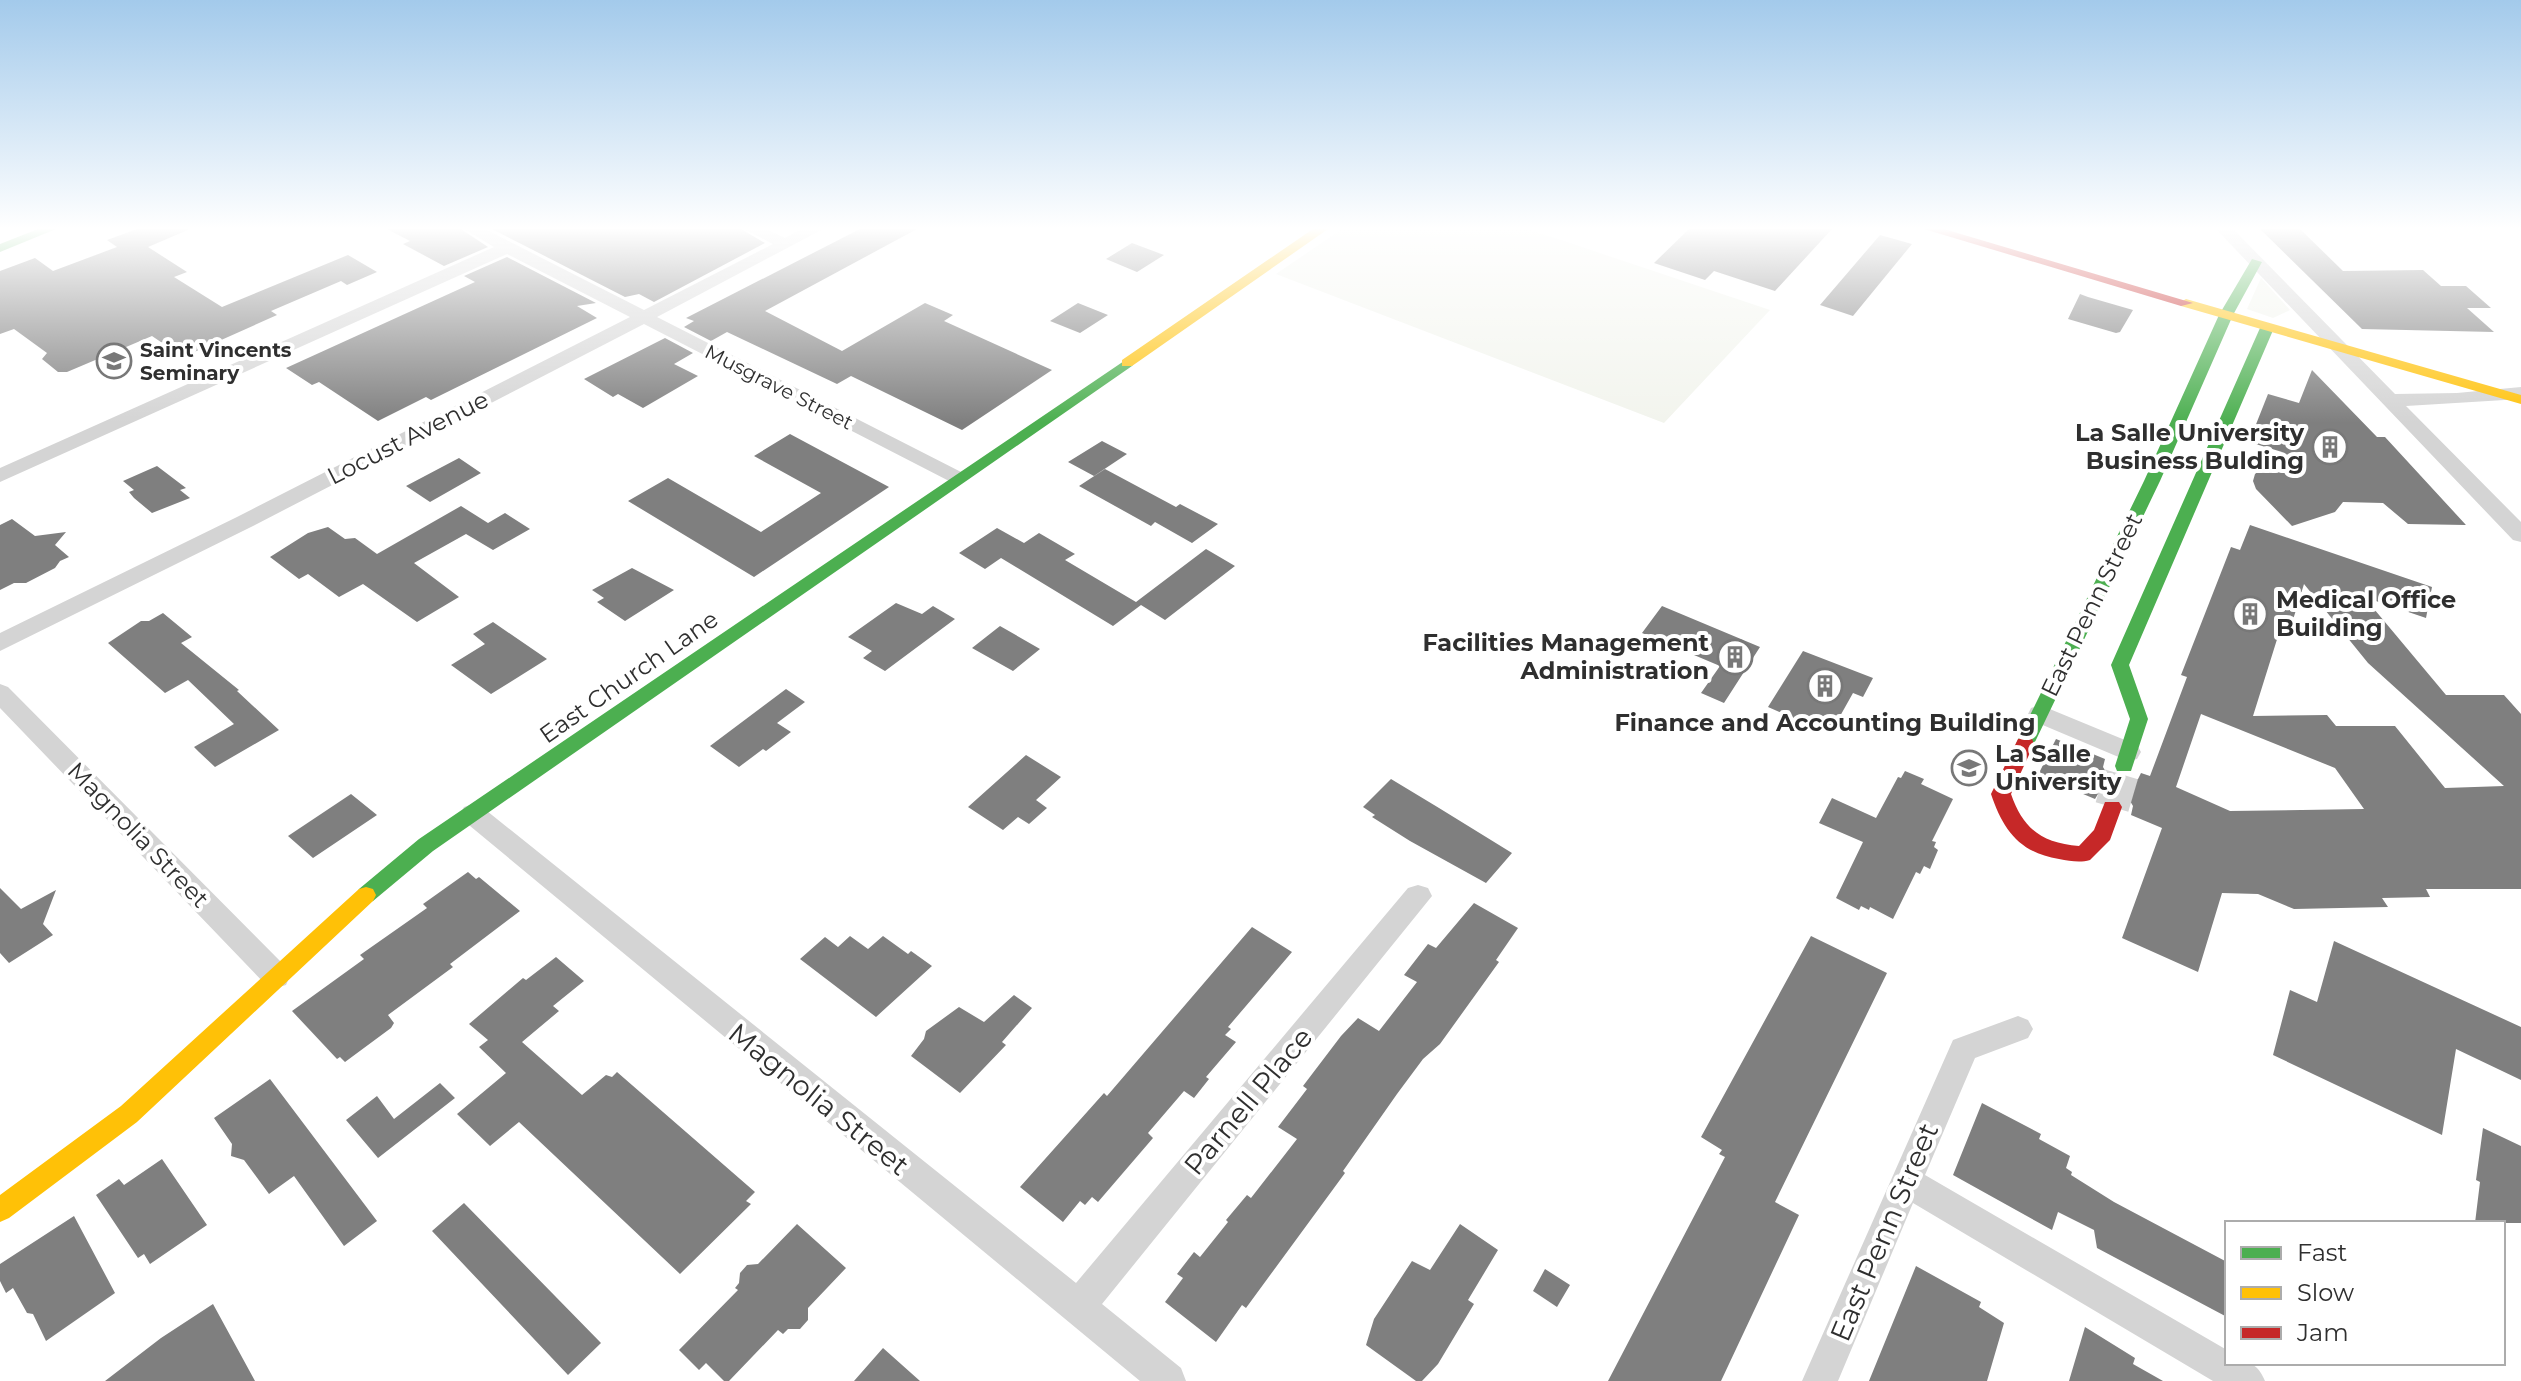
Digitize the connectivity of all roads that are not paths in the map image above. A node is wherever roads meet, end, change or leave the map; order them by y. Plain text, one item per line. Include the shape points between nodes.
1 (405, 293) edge
2 (598, 293) edge
3 (690, 293) edge
4 (1228, 293) edge
5 (2152, 293) edge
6 (2238, 293) edge
7 (2287, 293) edge
8 (2226, 315) junction
9 (644, 317) junction
10 (2267, 328) junction
11 (2341, 349) junction
12 (2515, 396) edge
13 (2389, 400) junction
14 (0, 476) edge
15 (958, 478) junction
16 (2493, 507) junction
17 (2521, 507) edge
18 (2521, 535) edge
19 (0, 643) edge
20 (0, 693) edge
21 (2040, 714) junction
22 (2126, 759) joint
23 (2112, 807) tunnel mouth
24 (473, 814) junction
25 (1418, 896) dead end
26 (276, 976) junction
27 (2018, 1029) dead end
28 (1906, 1181) junction
29 (0, 1210) edge
30 (1078, 1307) junction
31 (2205, 1370) edge
32 (1168, 1381) edge
33 (1820, 1381) edge
34 (2247, 1381) edge

1 - 14 street
2 - 9 street, Musgrave Street
3 - 9 street, Locust Avenue
4 - 15 street, East Church Lane
5 - 8 street
6 - 8 street, East Penn Street
7 - 11 street
8 - 10 street
8 - 21 street, East Penn Street
9 - 15 street, Musgrave Street
9 - 19 street, Locust Avenue
10 - 11 street
10 - 22 street, East Penn Street via 2120,665 2139,719
11 - 12 street
11 - 13 street
12 - 13 street
13 - 16 street
15 - 24 street, East Church Lane
16 - 17 street
16 - 18 street
20 - 26 street, Magnolia Street
21 - 22 street
21 - 23 street, East Penn Street via 2001,794 2011,825 2026,839 2061,854 2083,854 2103,834
24 - 26 street, East Church Lane via 397,867
24 - 30 street, Magnolia Street
25 - 30 street, Parnell Place
26 - 29 street, East Church Lane via 117,1124
27 - 28 street, East Penn Street via 1964,1049
28 - 31 street
28 - 33 street, East Penn Street
30 - 32 street, Magnolia Street
31 - 34 street

